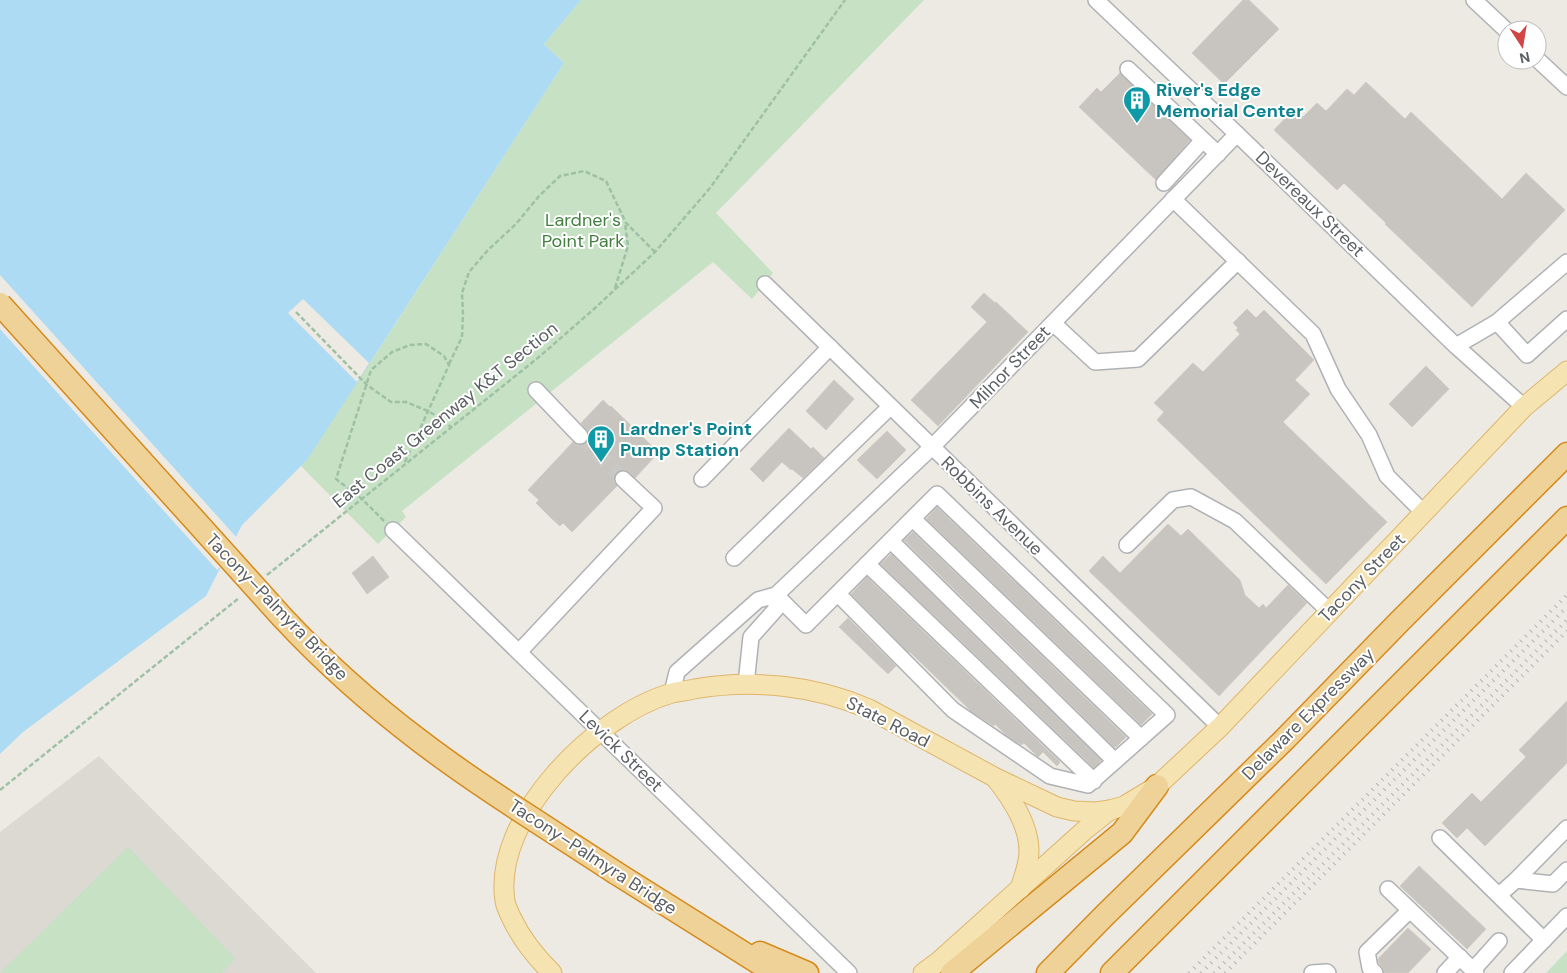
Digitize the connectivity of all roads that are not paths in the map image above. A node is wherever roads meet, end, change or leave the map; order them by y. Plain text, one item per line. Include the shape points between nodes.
1 (1096, 0) edge
2 (1474, 0) edge
3 (1497, 22) edge
4 (1547, 68) edge
5 (1128, 69) dead end
6 (1567, 87) edge
7 (1238, 134) junction
8 (1203, 140) junction
9 (1218, 154) junction
10 (1164, 184) dead end
11 (1173, 199) junction
12 (1238, 261) junction
13 (1567, 262) edge
14 (765, 284) dead end
15 (0, 304) edge
16 (1567, 319) edge
17 (1497, 322) junction
18 (1053, 323) junction
19 (1456, 346) junction
20 (830, 347) junction
21 (1567, 371) edge
22 (536, 390) dead end
23 (890, 407) junction
24 (1524, 408) junction
25 (580, 436) tunnel mouth
26 (932, 447) junction
27 (1567, 454) edge
28 (624, 479) tunnel mouth
29 (702, 479) dead end
30 (1424, 513) junction
31 (1567, 518) edge
32 (912, 519) junction
33 (393, 530) road end
34 (891, 541) junction
35 (1126, 545) dead end
36 (734, 558) dead end
37 (868, 564) junction
38 (838, 594) junction
39 (776, 595) junction
40 (1330, 612) junction
41 (519, 652) junction
42 (746, 684) junction
43 (672, 693) junction
44 (1220, 728) junction
45 (601, 731) junction
46 (1141, 738) junction
47 (1115, 761) junction
48 (996, 778) junction
49 (1094, 781) junction
50 (1157, 786) junction
51 (1110, 810) junction
52 (1567, 828) edge
53 (1440, 838) dead end
54 (1567, 870) edge
55 (1516, 880) junction
56 (1388, 889) dead end
57 (1020, 890) junction
58 (1499, 895) junction
59 (1410, 910) junction
60 (1567, 916) edge
61 (708, 932) junction
62 (1544, 940) junction
63 (1499, 941) dead end
64 (1460, 957) junction
65 (1475, 972) edge
66 (552, 973) edge
67 (775, 973) edge
68 (807, 973) edge
69 (849, 973) edge
70 (923, 973) edge
71 (952, 973) edge
72 (1048, 973) edge
73 (1112, 973) edge
74 (1312, 973) edge
75 (1328, 973) edge
76 (1375, 973) edge
77 (1445, 973) edge
78 (1512, 973) edge

1 - 7 street, Devereaux Street
2 - 3 street
4 - 6 street
5 - 8 street
7 - 9 street, Milnor Street
7 - 19 street, Devereaux Street
8 - 9 street
8 - 10 street
9 - 11 street, Milnor Street
11 - 12 street
11 - 18 street, Milnor Street
12 - 18 street via 1138,359 1095,362
12 - 30 street via 1313,334 1338,389 1369,435 1386,476
13 - 17 street
14 - 20 street, Robbins Avenue
15 - 61 highway, Tacony–Palmyra Bridge, bridge via 282,617 339,674 444,758
16 - 17 street via 1527,355
17 - 19 street
18 - 26 street, Milnor Street
19 - 24 street, Devereaux Street
20 - 23 street, Robbins Avenue
20 - 29 street
21 - 24 main road, Tacony Street
22 - 25 street
23 - 26 street, Robbins Avenue
23 - 36 street
24 - 30 main road, Tacony Street
26 - 39 street, Milnor Street
26 - 44 street, Robbins Avenue
27 - 72 highway, Delaware Expressway
28 - 41 street via 654,508
30 - 40 main road, Tacony Street
31 - 73 highway
32 - 34 street
32 - 46 street
32 - 46 street via 937,494 952,508 1167,715
33 - 41 street, Levick Street
34 - 37 street
34 - 47 street
35 - 40 street via 1173,500 1191,498 1235,521
37 - 38 street
37 - 49 street
38 - 39 street via 806,625
38 - 49 street via 952,710 1050,776 1088,786
39 - 42 street, Milnor Street via 776,609 751,637
39 - 43 street, Milnor Street via 758,600 677,672
40 - 44 main road, Tacony Street
41 - 45 street, Levick Street
42 - 43 main road, State Road
42 - 48 main road, State Road via 802,689 849,700
43 - 45 main road, State Road via 628,712
44 - 50 main road, Tacony Street
45 - 66 main road, State Road via 570,757 543,789 513,842 506,864 505,902 510,914 527,946
45 - 69 street, Levick Street
46 - 47 street
47 - 49 street
48 - 51 main road, State Road via 1057,807 1085,812
48 - 57 main road via 1012,800 1027,836 1028,860
50 - 51 main road, State Road via 1136,800
50 - 71 highway via 1122,833
51 - 57 main road
52 - 55 street
53 - 58 street
54 - 55 street via 1553,884
55 - 58 street
56 - 59 street
57 - 70 main road
58 - 62 street
59 - 64 street
59 - 76 street via 1367,952 1370,968
60 - 62 street
61 - 67 highway, Tacony–Palmyra Bridge
61 - 68 highway
62 - 78 street
63 - 65 street
64 - 65 street
64 - 77 street
74 - 75 street

